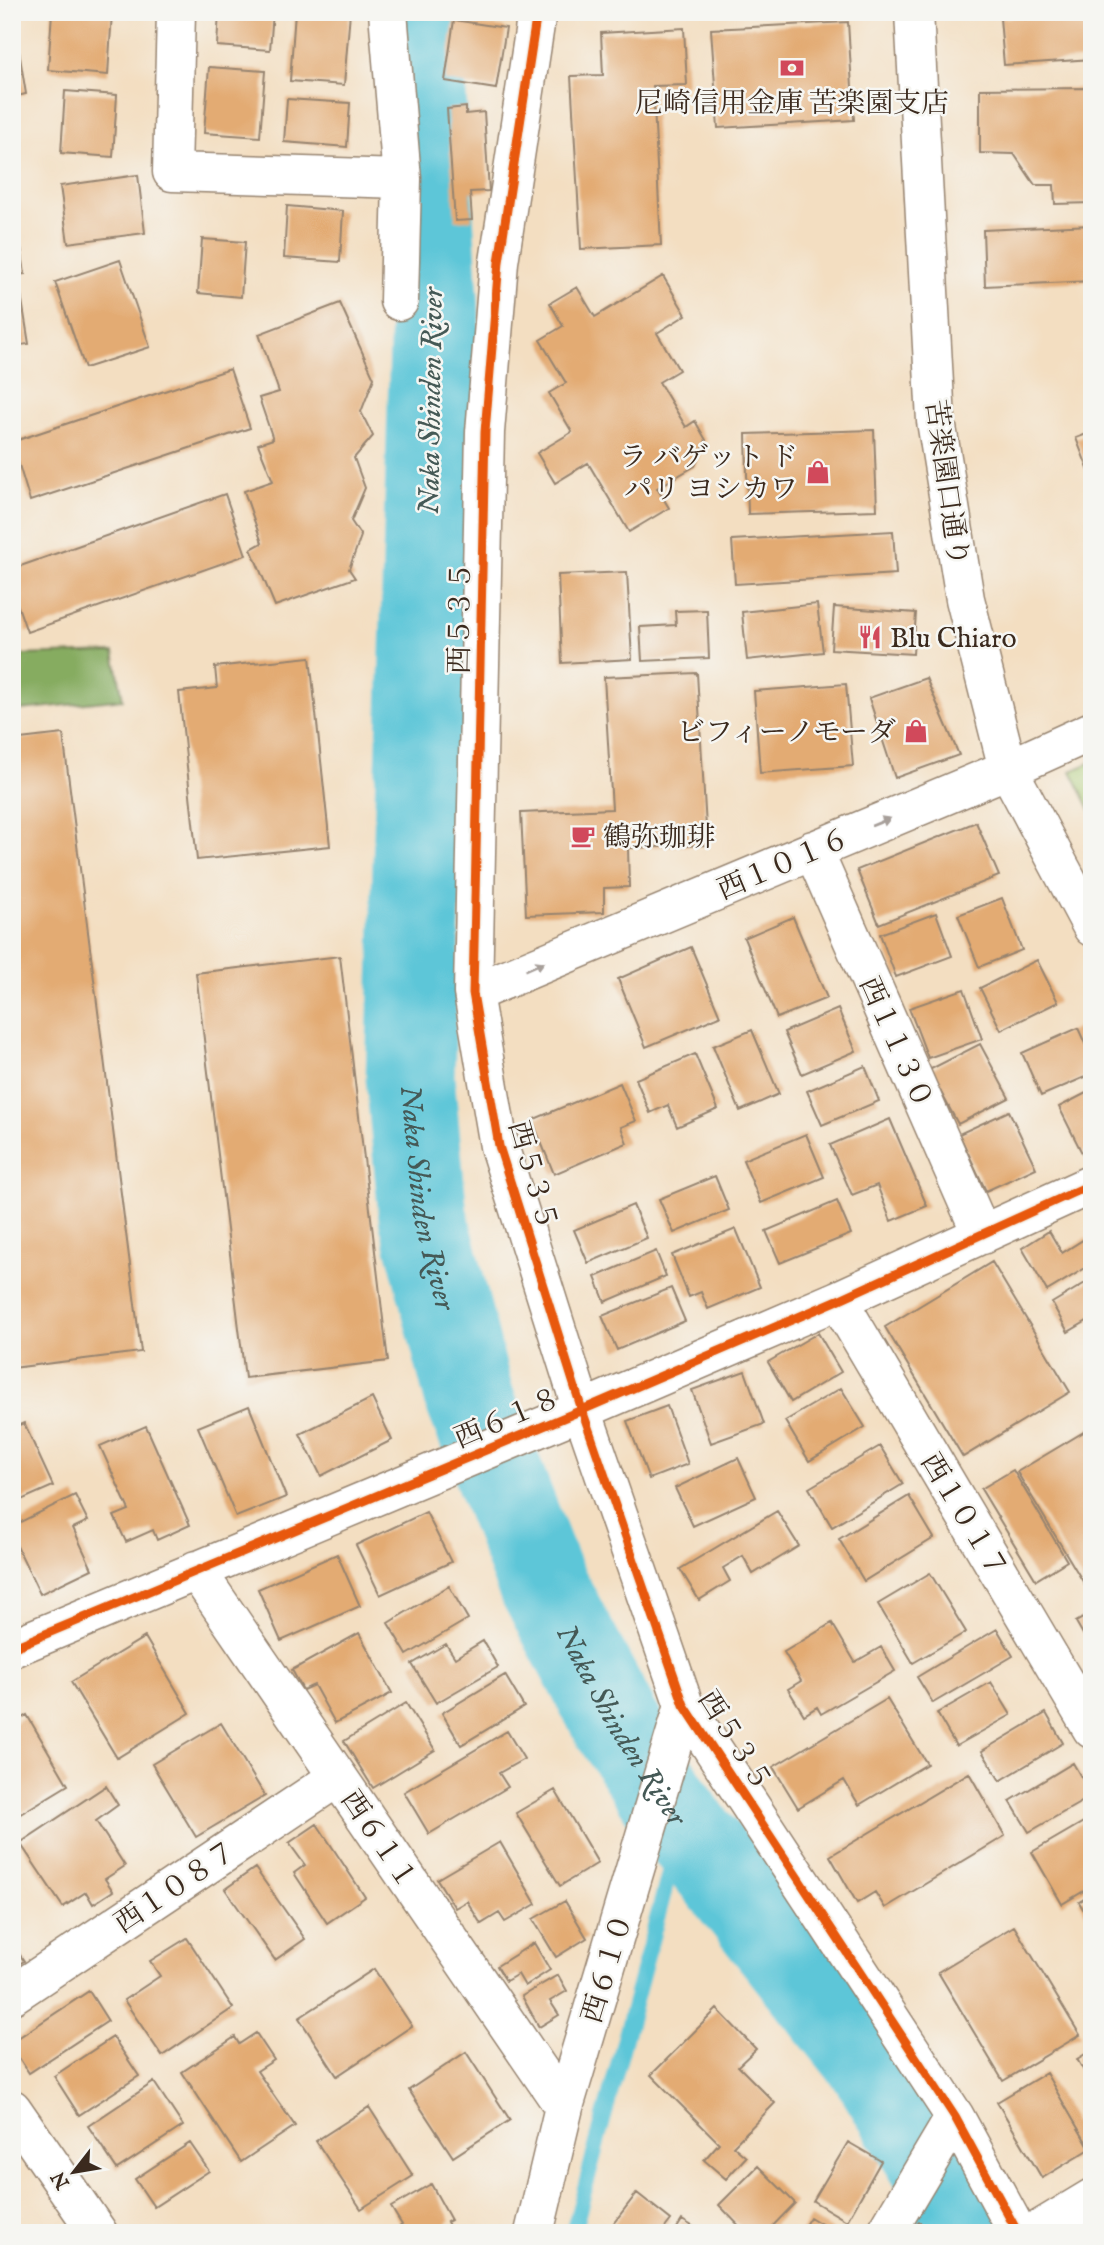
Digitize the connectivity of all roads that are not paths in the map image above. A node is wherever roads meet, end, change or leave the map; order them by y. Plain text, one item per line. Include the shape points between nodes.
1 (176, 12) edge
2 (388, 12) edge
3 (537, 12) edge
4 (914, 12) edge
5 (401, 179) junction
6 (399, 301) dead end
7 (1092, 731) edge
8 (1008, 769) junction
9 (813, 850) junction
10 (1092, 927) edge
11 (472, 993) junction
12 (1092, 1184) edge
13 (982, 1235) junction
14 (838, 1300) junction
15 (582, 1410) junction
16 (196, 1570) junction
17 (12, 1648) edge
18 (684, 1705) junction
19 (1092, 1729) edge
20 (338, 1777) junction
21 (12, 1995) edge
22 (564, 2107) junction
23 (12, 2109) edge
24 (955, 2117) junction
25 (1092, 2198) edge
26 (98, 2233) edge
27 (534, 2233) edge
28 (886, 2233) edge
29 (1018, 2233) edge
30 (1034, 2233) edge

1 - 5 street via 172,172
2 - 5 street
3 - 11 street, 西５３５ via 499,261 485,432
4 - 8 street, 苦楽園口通り via 936,422 965,599
5 - 6 street
7 - 8 street, 西１０１６
9 -> 8 street, 西１０１６
8 - 10 street, 苦楽園口通り
11 -> 9 street, 西１０１６
9 - 13 street, 西１１３０
11 - 15 street, 西５３５ via 499,1146
12 - 13 street, 西６１８
13 - 14 street, 西６１８
14 - 15 street, 西６１８
14 - 19 street, 西１０１７
15 - 16 street, 西６１８
15 - 18 street, 西５３５
16 - 17 street, 西６１８
16 - 20 street, 西６１１
18 - 22 street, 西６１０
18 - 24 street, 西５３５
20 - 21 street, 西１０８７
20 - 22 street, 西６１１
22 - 27 street, 西６１０
23 - 26 street
24 - 28 street
24 - 29 street, 西５３５
25 - 30 street

